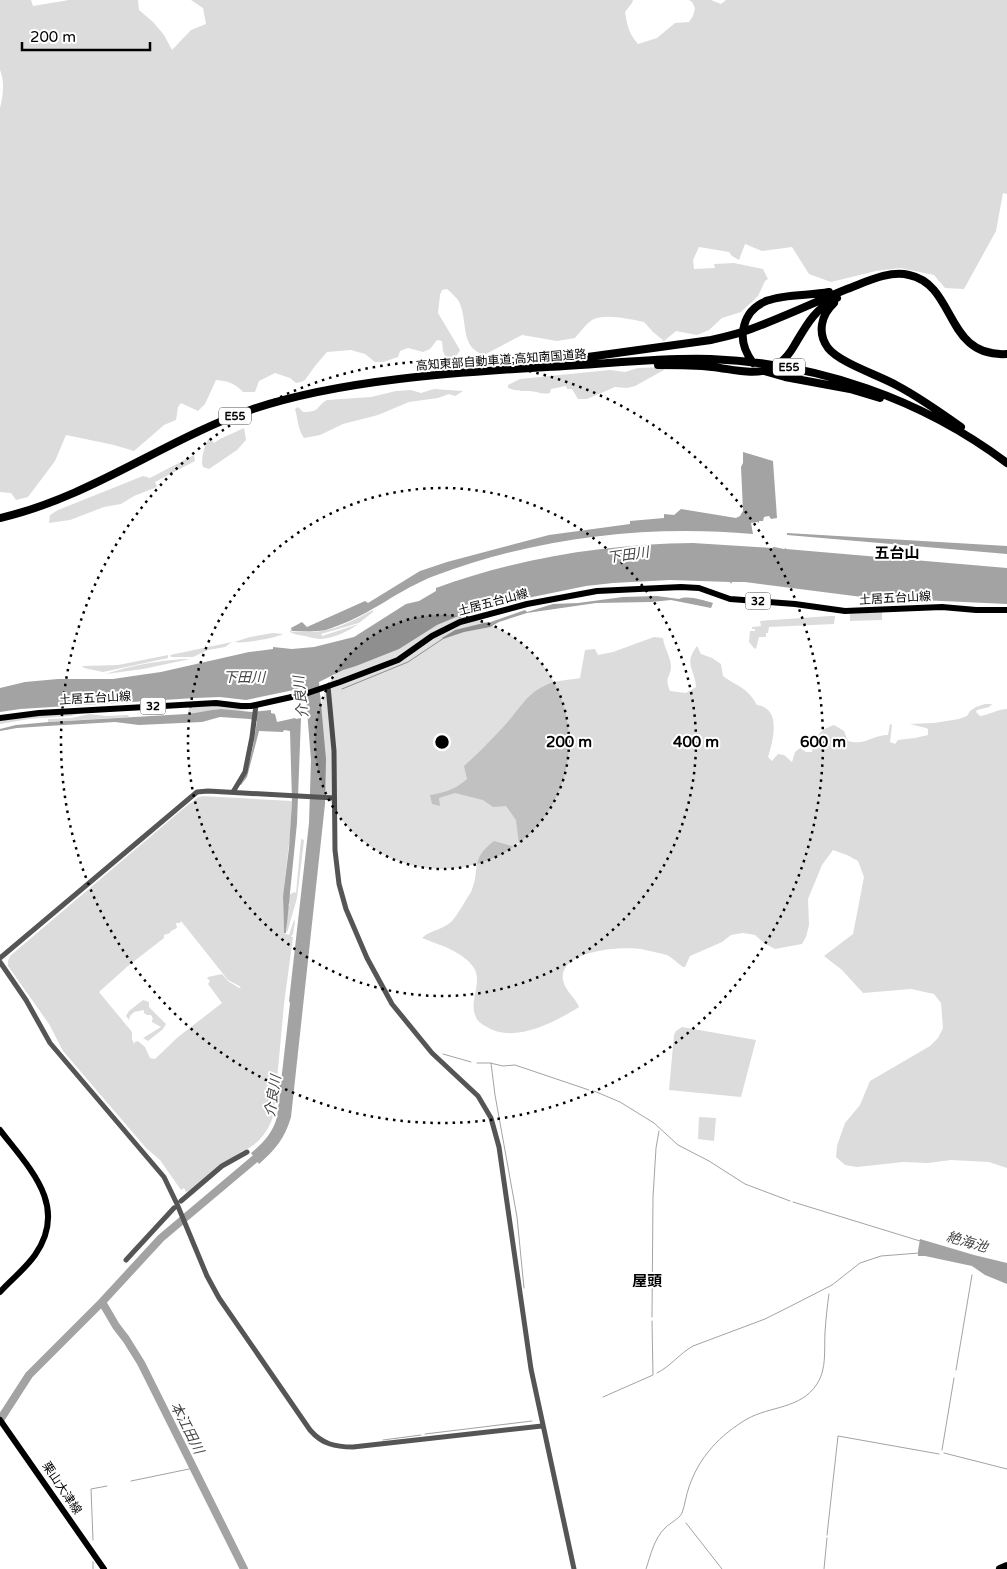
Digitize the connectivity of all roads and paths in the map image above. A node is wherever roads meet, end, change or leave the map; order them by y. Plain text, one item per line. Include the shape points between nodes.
1 (939, 301) junction
2 (823, 302) junction
3 (982, 353) junction
4 (1007, 354) edge
5 (1007, 359) edge
6 (651, 363) junction
7 (487, 370) junction
8 (920, 410) junction
9 (1007, 462) edge
10 (0, 518) edge
11 (1007, 610) edge
12 (326, 687) junction
13 (256, 707) junction
14 (0, 718) edge
15 (233, 792) junction
16 (334, 798) junction
17 (0, 958) edge
18 (0, 962) edge
19 (0, 1130) edge
20 (246, 1152) dead end
21 (181, 1201) dead end
22 (174, 1208) dead end
23 (126, 1260) dead end
24 (0, 1292) edge
25 (2, 1423) edge
26 (542, 1426) junction
27 (1007, 1566) edge
28 (104, 1569) edge
29 (574, 1569) edge
30 (1000, 1569) edge

1 - 2 highway via 922,286 902,279 850,293 835,302
1 - 2 highway via 934,290 909,274 890,275 859,285
1 - 3 highway via 960,334
2 - 6 highway via 790,354 782,363 762,372
2 - 7 highway via 735,335
2 - 8 highway via 773,298 762,302 745,322 742,335 744,348 754,364 777,375 850,389
2 - 9 highway via 821,330 832,352 925,402
3 - 4 highway
3 - 5 highway
6 - 7 highway, 高知東部自動車道;高知南国道路 / E55 via 575,369
6 - 8 highway, E55 via 740,360 795,368 849,382
7 - 10 highway, 高知東部自動車道;高知南国道路 / E55 via 350,386 276,402 205,429 70,495
8 - 9 highway, E55
11 - 12 main road, 土居五台山線 / 32 via 942,607 845,611 730,598 699,588 596,591 527,604 460,622 432,636 398,660
12 - 13 main road, 土居五台山線 / 32
12 - 16 street via 334,751
13 - 14 main road, 土居五台山線 / 32 via 187,704
13 - 15 street via 245,772
15 - 16 street
15 - 17 street via 194,793
16 - 26 street via 339,884 367,958 392,1004 432,1053 478,1096 495,1131
18 - 26 street via 50,1042 164,1177 219,1298 310,1430 323,1442 354,1447
19 - 24 main road via 43,1189 49,1218 42,1244
20 - 21 street via 222,1166
22 - 23 street
25 - 28 main road, 栗山大津線
26 - 29 street
27 - 30 highway

